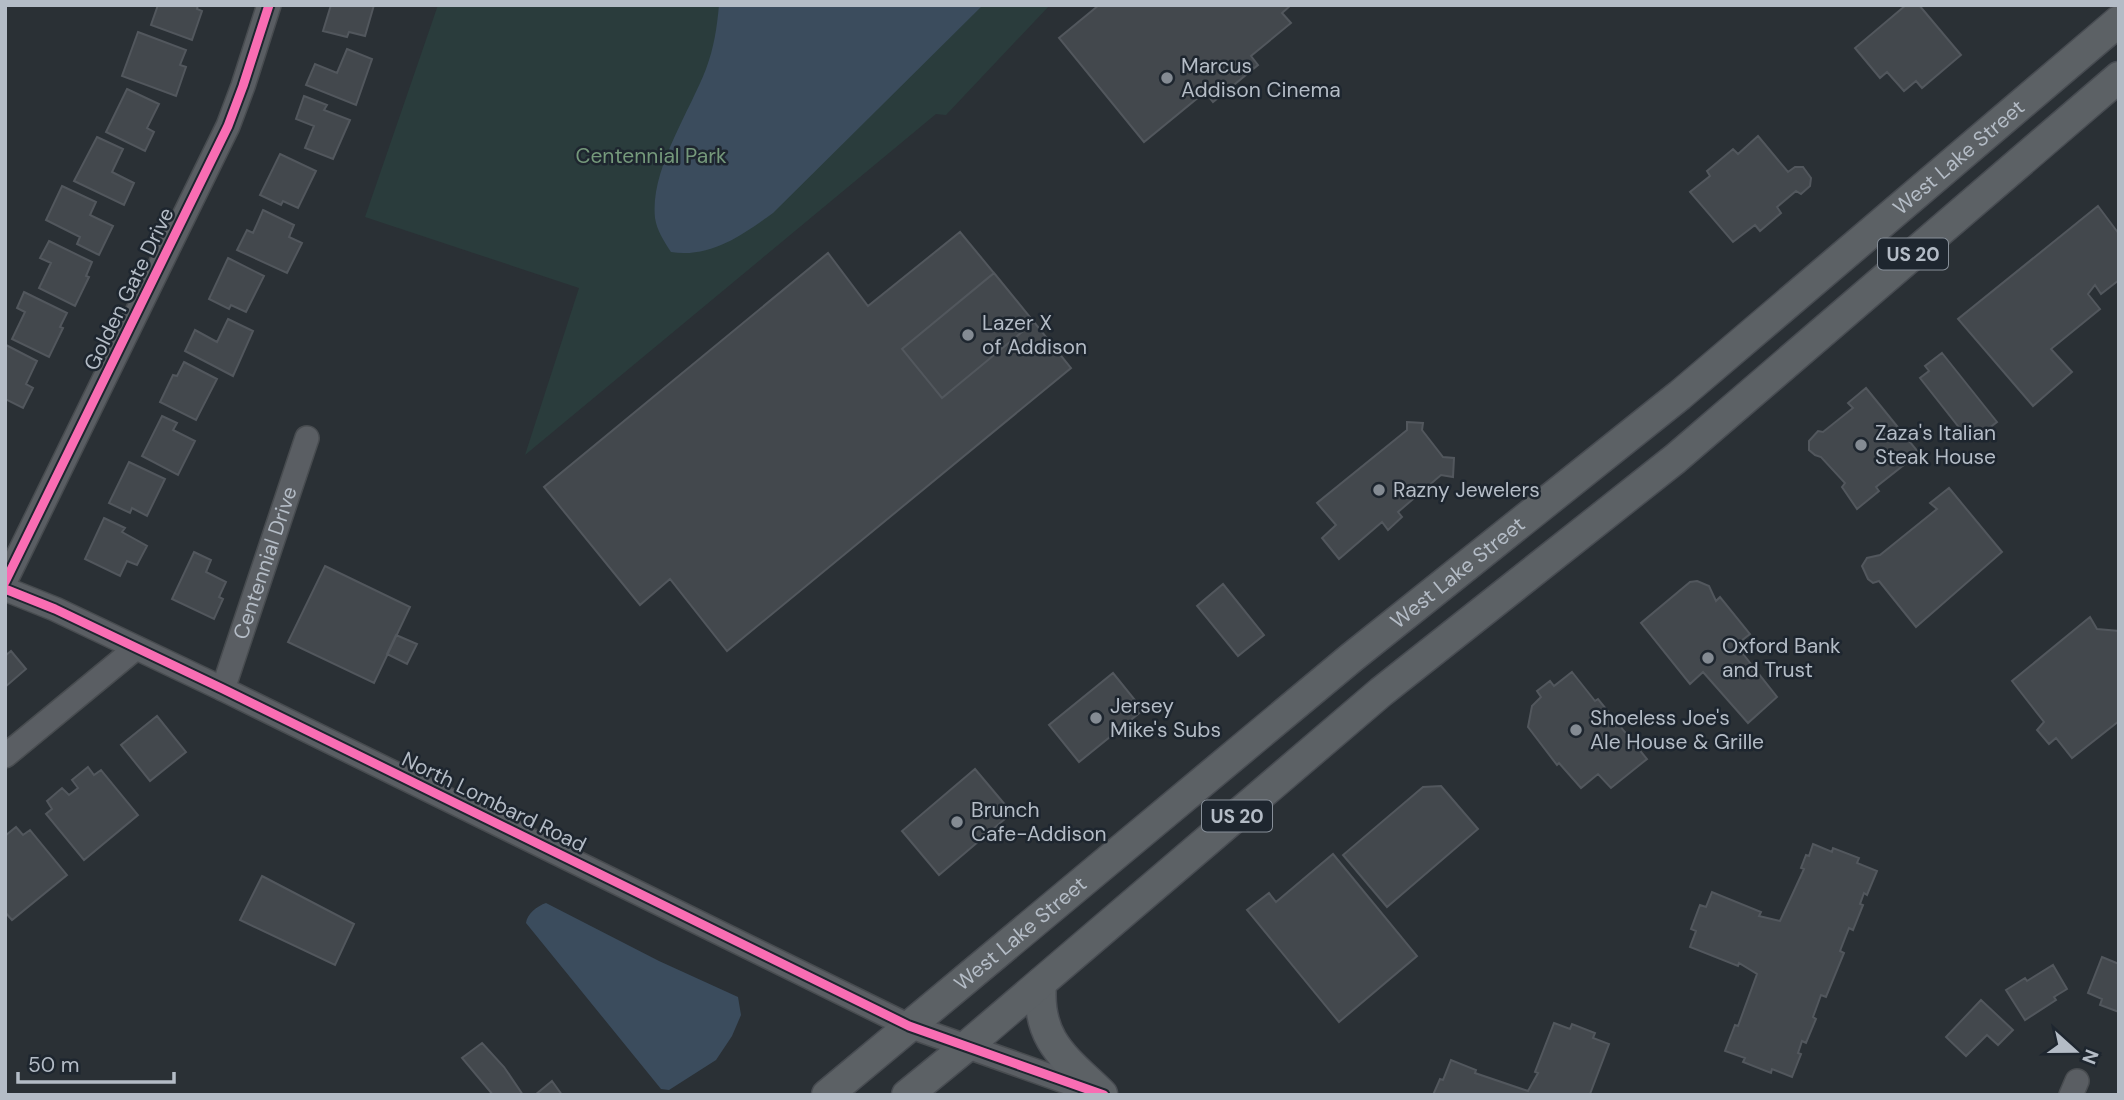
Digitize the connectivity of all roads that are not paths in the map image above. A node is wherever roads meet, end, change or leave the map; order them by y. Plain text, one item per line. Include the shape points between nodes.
1 (269, 5) edge
2 (2119, 21) edge
3 (2119, 78) edge
4 (307, 438) dead end
5 (5, 582) edge
6 (5, 589) edge
7 (136, 648) junction
8 (223, 689) junction
9 (5, 756) edge
10 (1041, 983) junction
11 (909, 1026) junction
12 (967, 1046) junction
13 (1103, 1094) edge
14 (827, 1095) edge
15 (907, 1095) edge

1 - 5 street, Golden Gate Drive via 228,126
2 - 11 main road, West Lake Street / US 20 via 1680,395 1351,658
3 - 10 main road, West Lake Street / US 20 via 1675,459 1381,692
4 - 8 street, Centennial Drive
6 - 7 street, North Lombard Road
7 - 8 street, North Lombard Road
7 - 9 street
8 - 11 street, North Lombard Road
10 - 12 main road, West Lake Street / US 20
10 - 13 main road via 1039,1004 1049,1037
11 - 12 street, North Lombard Road
11 - 14 main road, West Lake Street / US 20
12 - 13 street, North Lombard Road
12 - 15 main road, West Lake Street / US 20

